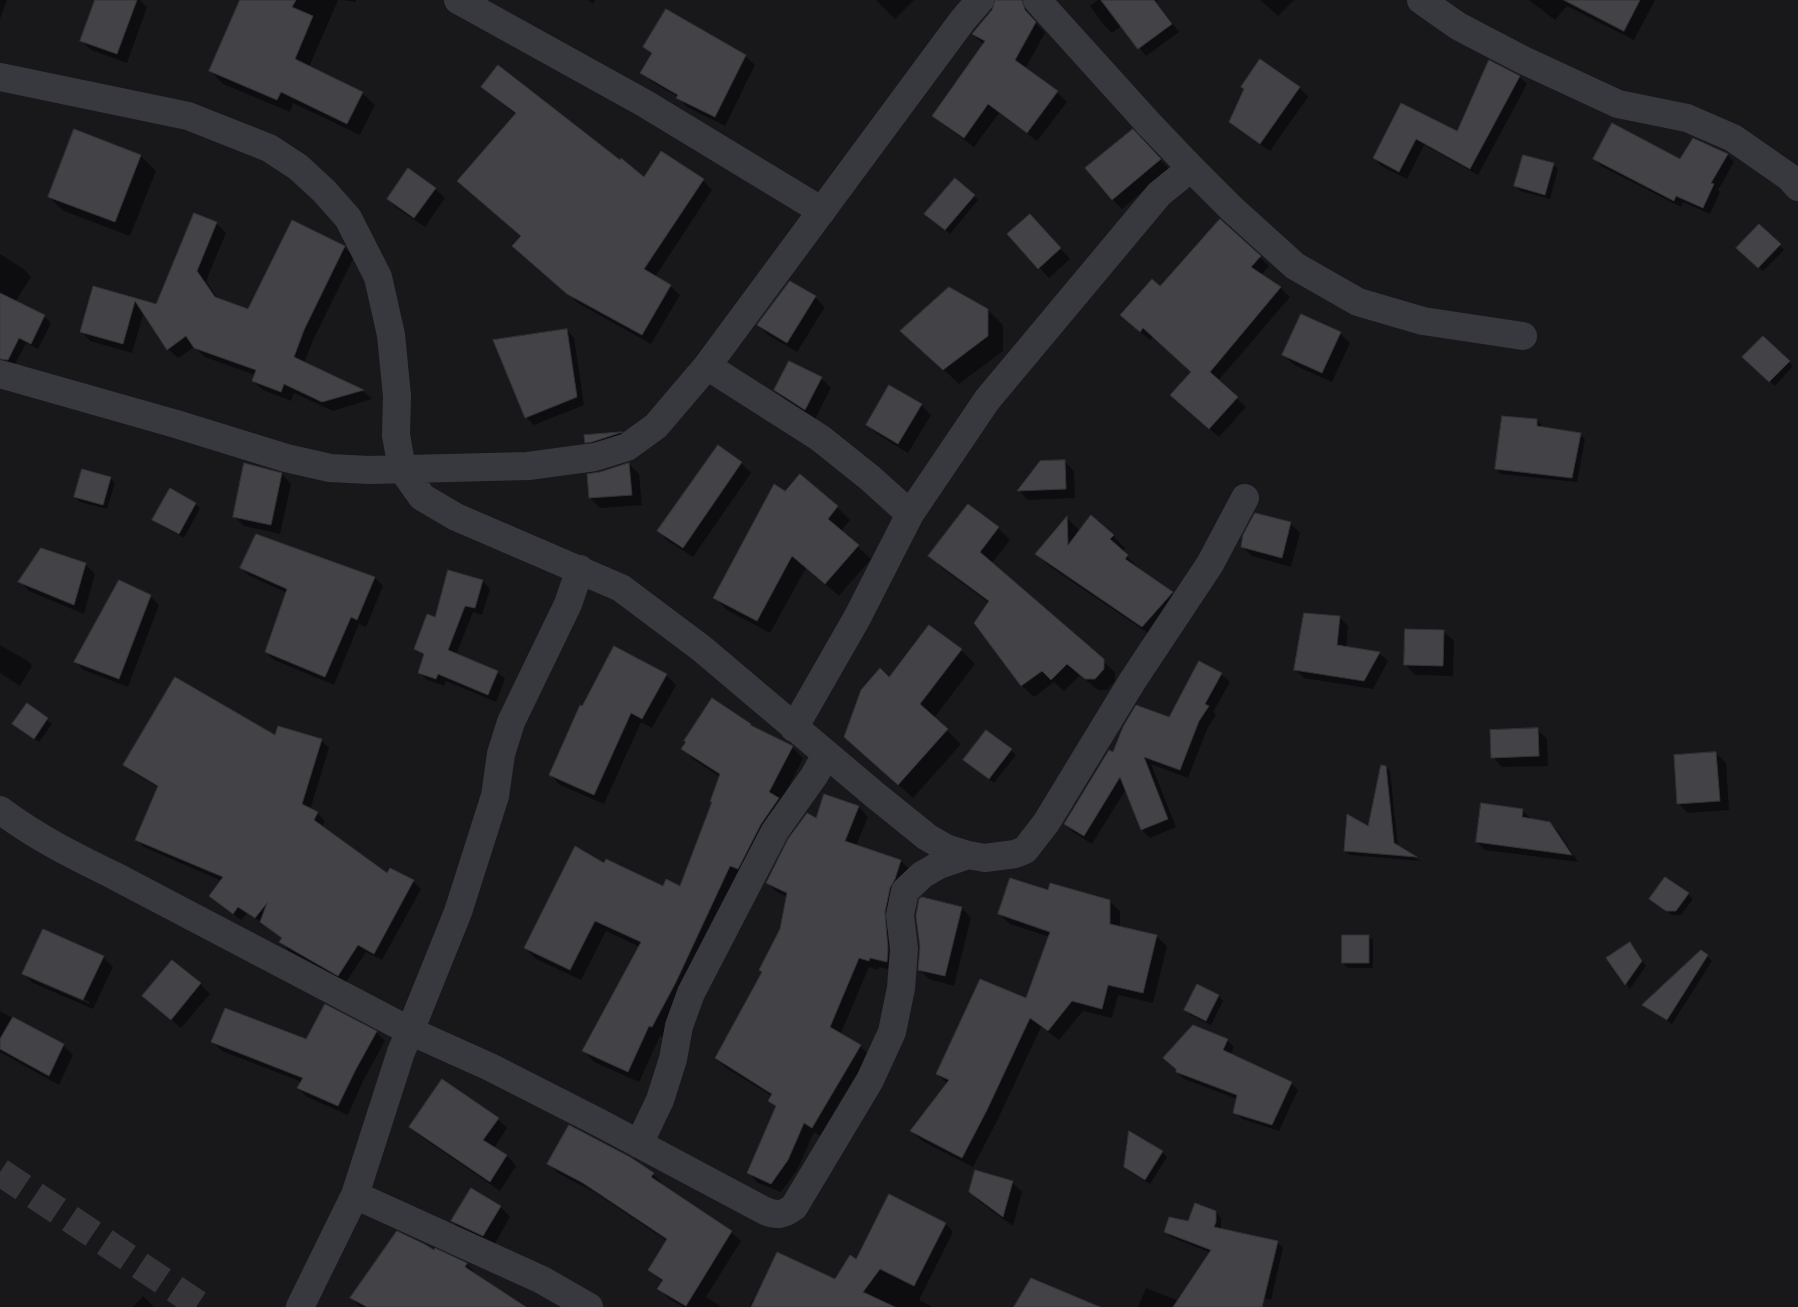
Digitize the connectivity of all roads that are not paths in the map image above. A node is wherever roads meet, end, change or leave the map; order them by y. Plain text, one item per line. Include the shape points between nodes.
1 (458, 0) edge
2 (980, 0) edge
3 (1037, 0) edge
4 (1421, 0) edge
5 (0, 77) edge
6 (1192, 168) junction
7 (1798, 187) edge
8 (822, 211) junction
9 (1523, 336) dead end
10 (707, 366) junction
11 (0, 374) edge
12 (402, 470) junction
13 (1244, 498) dead end
14 (910, 514) junction
15 (580, 569) junction
16 (794, 728) junction
17 (826, 755) junction
18 (0, 810) edge
19 (968, 855) junction
20 (410, 1031) junction
21 (639, 1144) junction
22 (355, 1195) junction
23 (300, 1307) edge
24 (589, 1307) edge

1 - 8 street via 644,103
2 - 8 street
3 - 6 street
4 - 7 street via 1458,26 1521,60 1618,104 1687,118 1733,138 1789,177
5 - 12 street via 188,116 270,148 298,167 324,191 348,218 378,277 392,335 398,396 396,435
6 - 9 street via 1295,266 1358,302 1424,321
6 - 14 street via 1159,194 994,392
8 - 10 street
10 - 12 street via 656,426 627,446 595,458 528,466
10 - 14 street via 820,438
11 - 12 street via 286,458 330,468
12 - 15 street via 422,497 456,517
13 - 19 street via 1210,564 1032,842 1025,850 1001,857
14 - 16 street via 857,618
15 - 16 street via 621,588 701,648
15 - 20 street via 568,604 511,722 501,754 495,796 458,912
16 - 17 street
17 - 19 street via 927,837
17 - 21 street via 775,832 691,993 660,1100
18 - 20 street via 63,851 113,874
19 - 21 street via 939,865 922,875 905,892 900,915 904,949 902,988 892,1032 870,1080 794,1207 784,1214 765,1212
20 - 21 street via 490,1067
20 - 22 street
22 - 23 street
22 - 24 street via 542,1280

